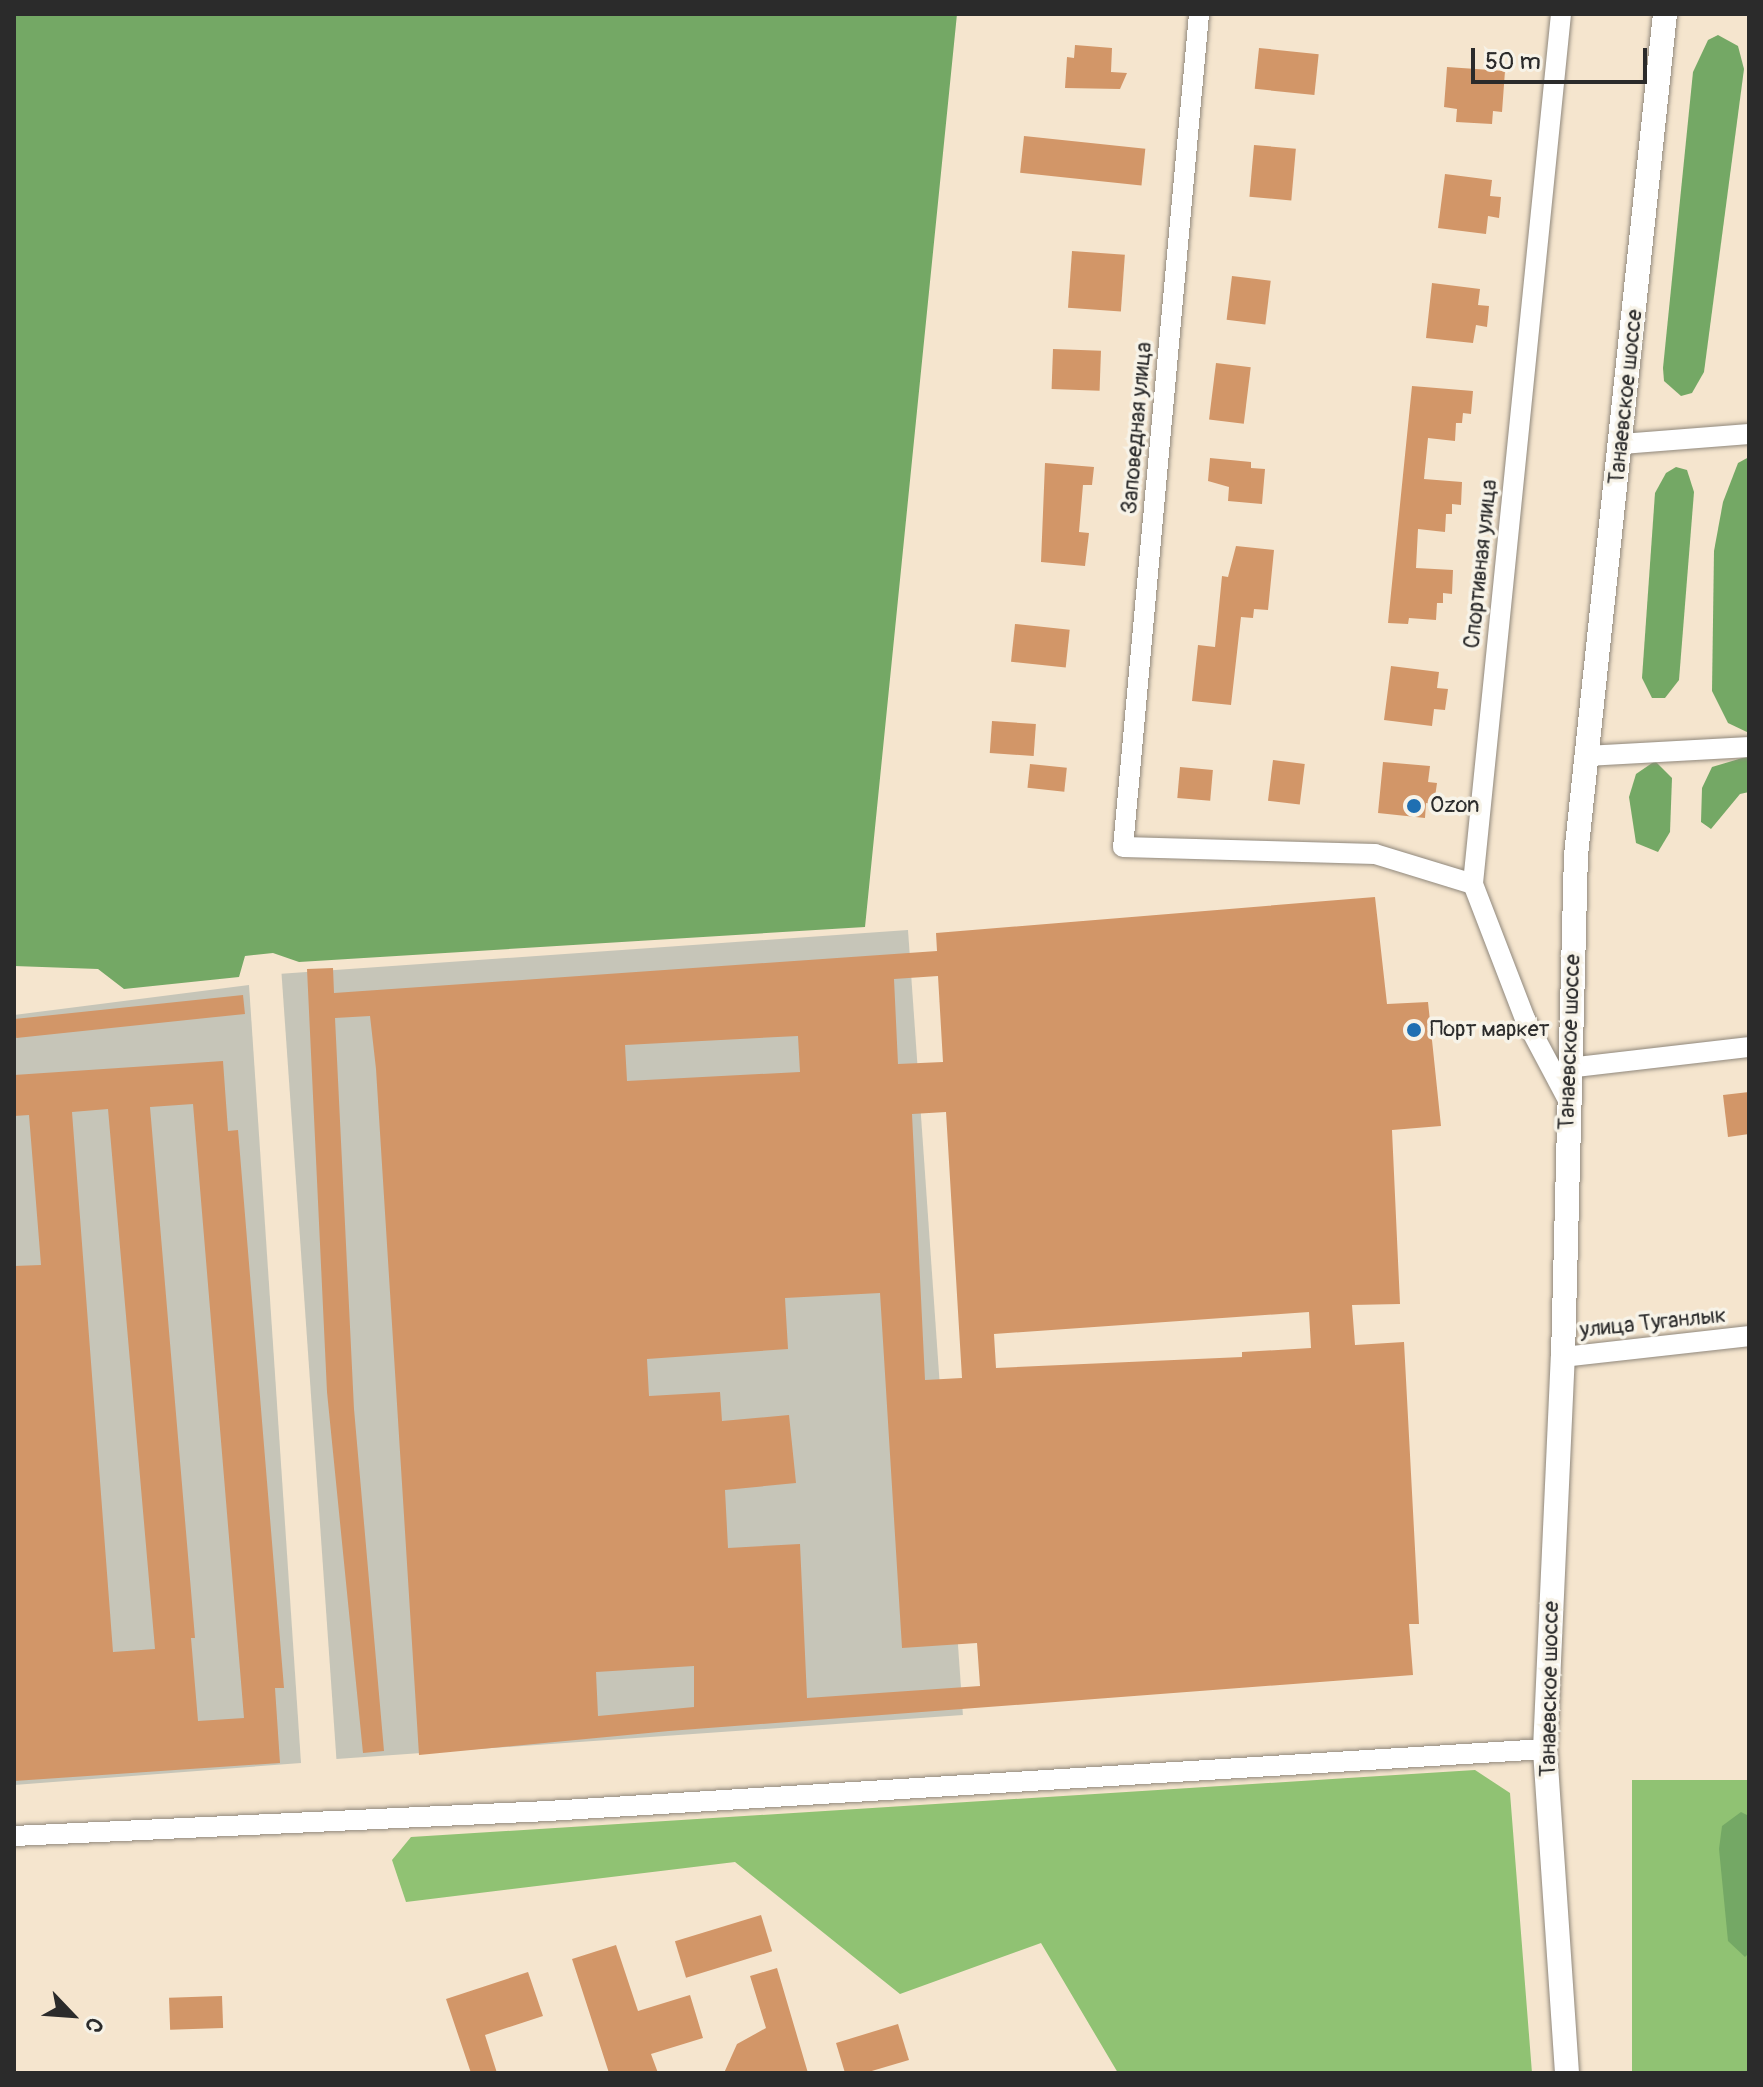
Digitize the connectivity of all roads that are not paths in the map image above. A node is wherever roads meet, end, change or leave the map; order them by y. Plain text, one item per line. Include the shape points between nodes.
1 (1199, 14) edge
2 (1561, 14) edge
3 (1665, 14) edge
4 (1749, 434) edge
5 (1622, 444) junction
6 (1749, 747) edge
7 (1587, 756) junction
8 (1473, 884) junction
9 (1749, 1047) edge
10 (1568, 1068) junction
11 (1568, 1100) junction
12 (1749, 1336) edge
13 (1563, 1357) junction
14 (1545, 1749) junction
15 (14, 1836) edge
16 (1567, 2073) edge

1 - 8 street, Заповедная улица via 1123,847 1375,854
2 - 8 street, Спортивная улица
3 - 5 street, Танаевское шоссе
4 - 5 street
5 - 7 street, Танаевское шоссе
6 - 7 street
7 - 10 street, Танаевское шоссе via 1576,855
8 - 11 street, Спортивная улица via 1525,1019
9 - 10 street
10 - 11 street, Танаевское шоссе
11 - 13 street, Танаевское шоссе
12 - 13 street, улица Туганлык
13 - 14 street, Танаевское шоссе
14 - 15 street via 548,1811
14 - 16 street, Танаевское шоссе

